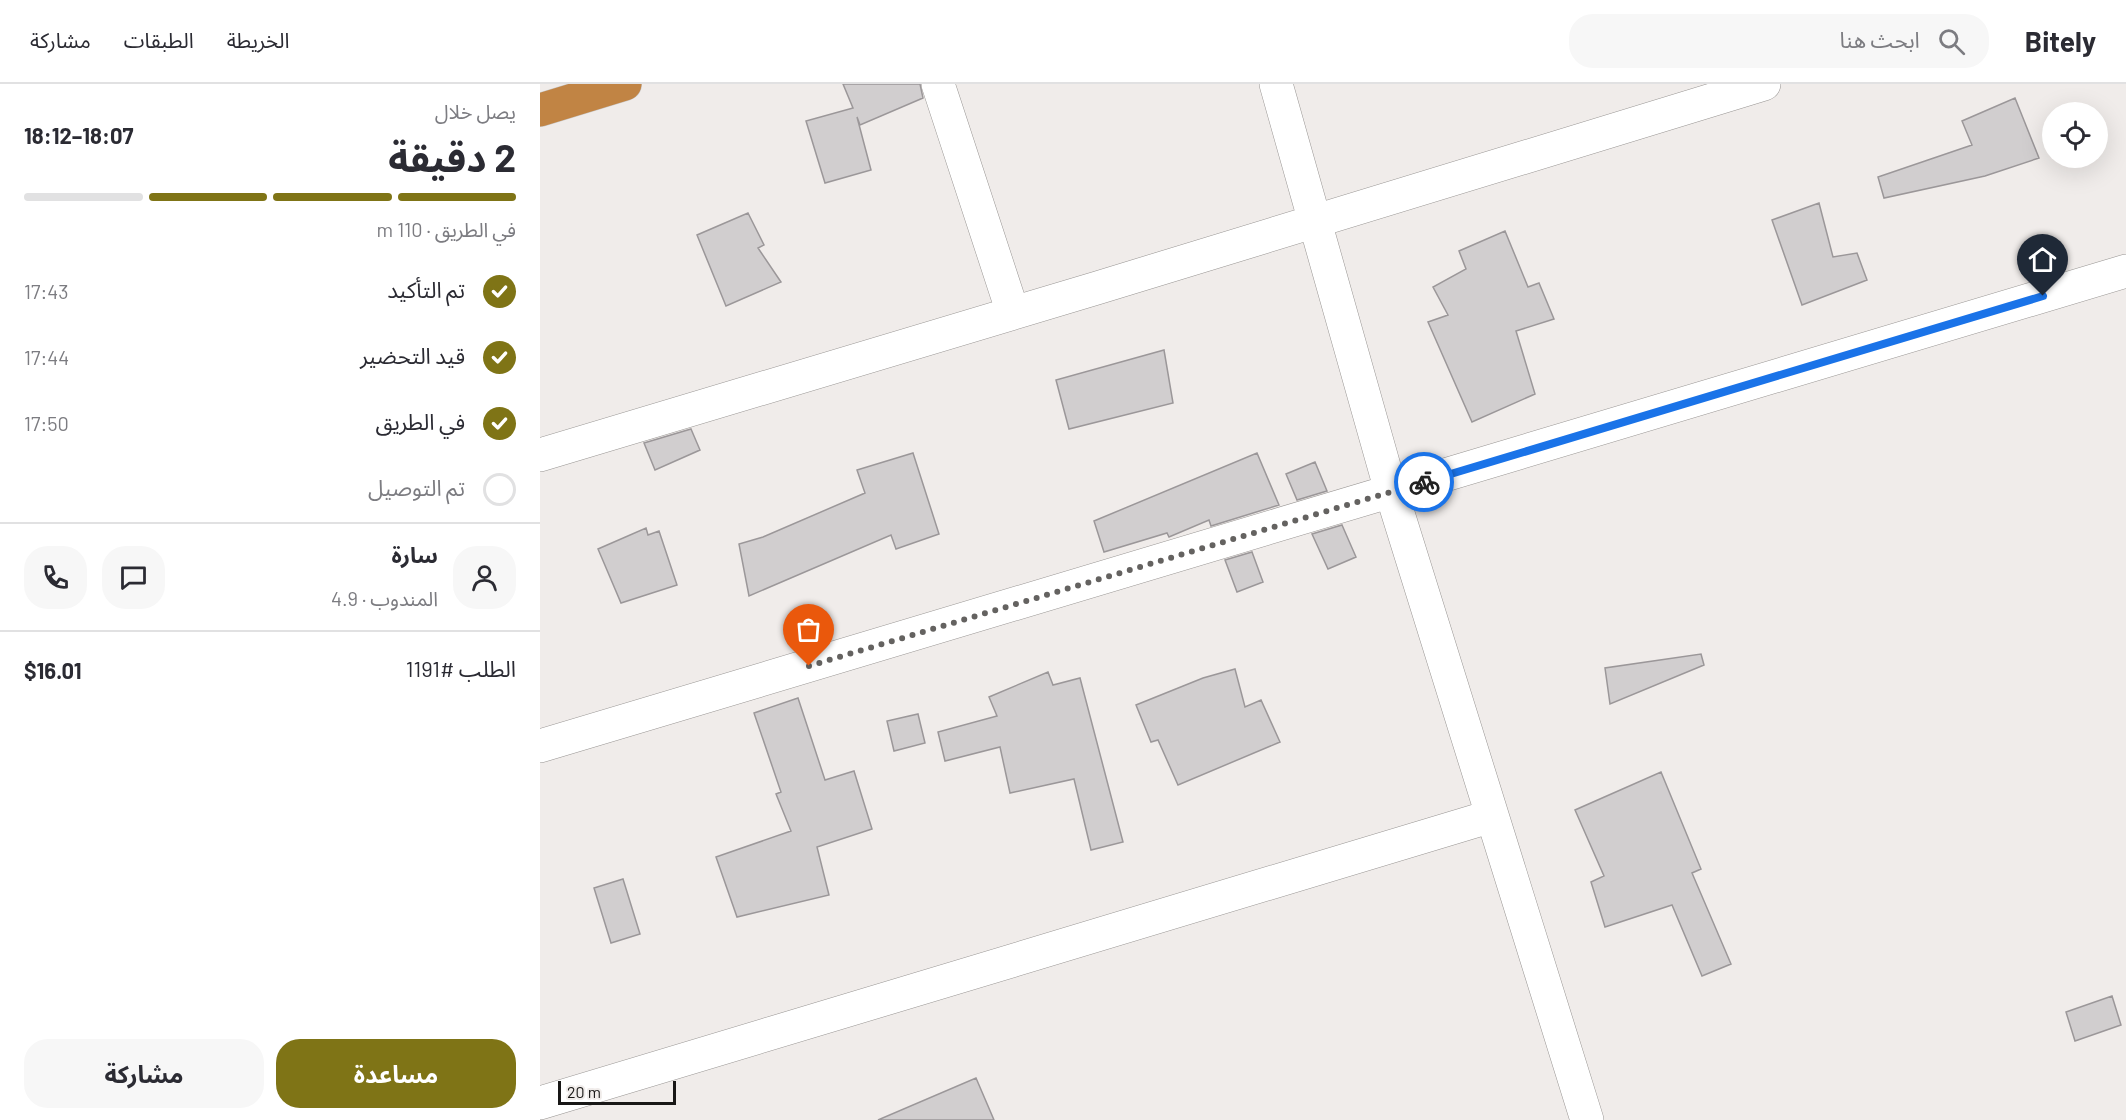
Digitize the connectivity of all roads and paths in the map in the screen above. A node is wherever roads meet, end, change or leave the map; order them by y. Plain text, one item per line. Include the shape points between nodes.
1 (625, 84) edge
2 (938, 84) edge
3 (1276, 84) edge
4 (1764, 84) edge
5 (540, 110) edge
6 (1315, 221) junction
7 (2126, 271) edge
8 (1013, 313) junction
9 (540, 455) edge
10 (1391, 491) junction
11 (540, 746) edge
12 (1492, 816) junction
13 (540, 1103) edge
14 (1587, 1120) edge

1 - 5 highway
2 - 8 street
3 - 6 street
4 - 6 street
6 - 8 street
6 - 10 street
7 - 10 street
8 - 9 street
10 - 11 street
10 - 12 street
12 - 13 street
12 - 14 street

